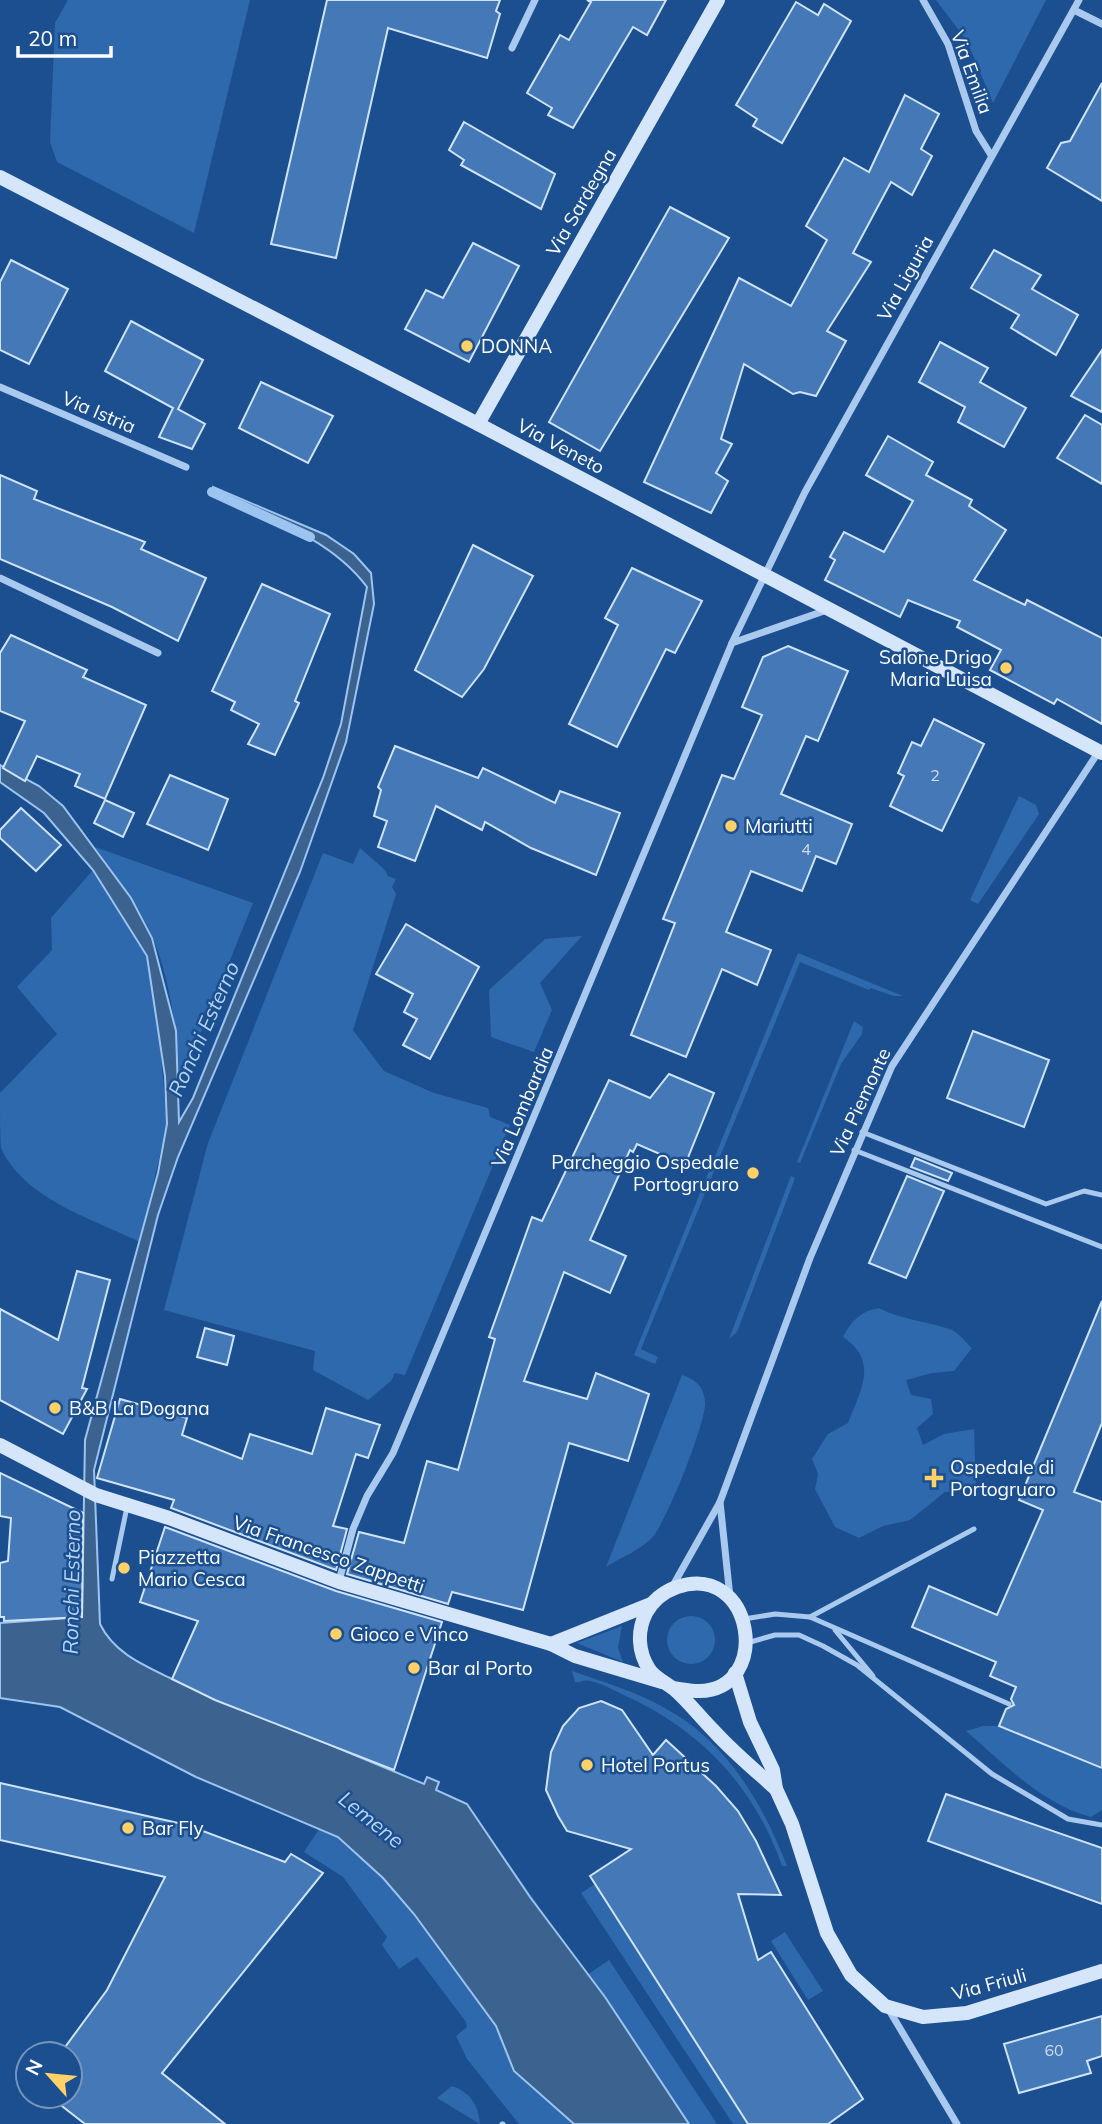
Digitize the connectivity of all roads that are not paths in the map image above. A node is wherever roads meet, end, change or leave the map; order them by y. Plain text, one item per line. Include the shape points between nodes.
1 (536, 0) edge
2 (718, 0) edge
3 (923, 0) edge
4 (1079, 0) edge
5 (1074, 10) junction
6 (1102, 24) edge
7 (512, 48) dead end
8 (991, 155) junction
9 (0, 177) edge
10 (0, 387) edge
11 (478, 424) junction
12 (186, 467) dead end
13 (764, 575) junction
14 (0, 578) edge
15 (830, 609) junction
16 (732, 643) junction
17 (158, 653) dead end
18 (1100, 752) edge
19 (862, 1132) junction
20 (854, 1150) junction
21 (1102, 1195) edge
22 (1102, 1247) edge
23 (0, 1445) edge
24 (720, 1502) junction
25 (128, 1506) junction
26 (974, 1530) dead end
27 (112, 1579) dead end
28 (339, 1582) junction
29 (670, 1589) junction
30 (730, 1598) junction
31 (651, 1604) junction
32 (810, 1617) junction
33 (744, 1619) junction
34 (833, 1628) junction
35 (747, 1643) junction
36 (551, 1644) junction
37 (735, 1673) junction
38 (667, 1685) junction
39 (882, 1686) junction
40 (1009, 1703) dead end
41 (776, 1789) junction
42 (1102, 1825) edge
43 (1102, 1972) edge
44 (885, 2006) junction
45 (957, 2124) edge

1 - 7 street
2 - 11 street, Via Sardegna
3 - 8 street, Via Emilia via 948,44 976,131
4 - 5 street, Via Liguria
5 - 6 street
5 - 8 street, Via Liguria
8 - 13 street, Via Liguria
9 - 11 street, Via Veneto
10 - 12 street, Via Istria
11 - 13 street, Via Veneto
13 - 15 street, Via Veneto
13 - 16 street, Via Lombardia
14 - 17 street
15 - 16 street
15 - 18 street, Via Veneto
16 - 28 street, Via Lombardia via 398,1440 353,1529
18 - 19 street, Via Piemonte via 913,1030
19 - 20 street, Via Piemonte
19 - 21 lane via 1046,1204 1084,1191
20 - 22 lane
20 - 24 street, Via Piemonte
23 - 25 street, Via Francesco Zappetti via 79,1487
24 - 29 street, Via Piemonte
24 - 30 street, Via Piemonte
25 - 27 lane
25 - 28 street, Via Francesco Zappetti
26 - 32 lane
28 - 36 street, Via Francesco Zappetti
29 - 30 street via 702,1584
29 - 31 street
30 - 33 street
31 - 36 street
31 - 38 street via 639,1637 642,1654 650,1670
32 - 33 lane via 775,1614
32 - 34 lane
33 - 35 street
34 - 39 lane
34 - 40 lane
35 - 37 street
35 - 39 lane via 775,1635 799,1635 857,1665
36 - 38 street, Via Francesco Zappetti
37 - 38 street, Via Francesco Zappetti via 701,1691
37 - 41 street via 750,1723 773,1770
38 - 41 street
39 - 42 lane via 992,1774 1068,1819
41 - 44 street via 827,1933 851,1975
43 - 44 street, Via Friuli via 967,2013 923,2017
44 - 45 street

